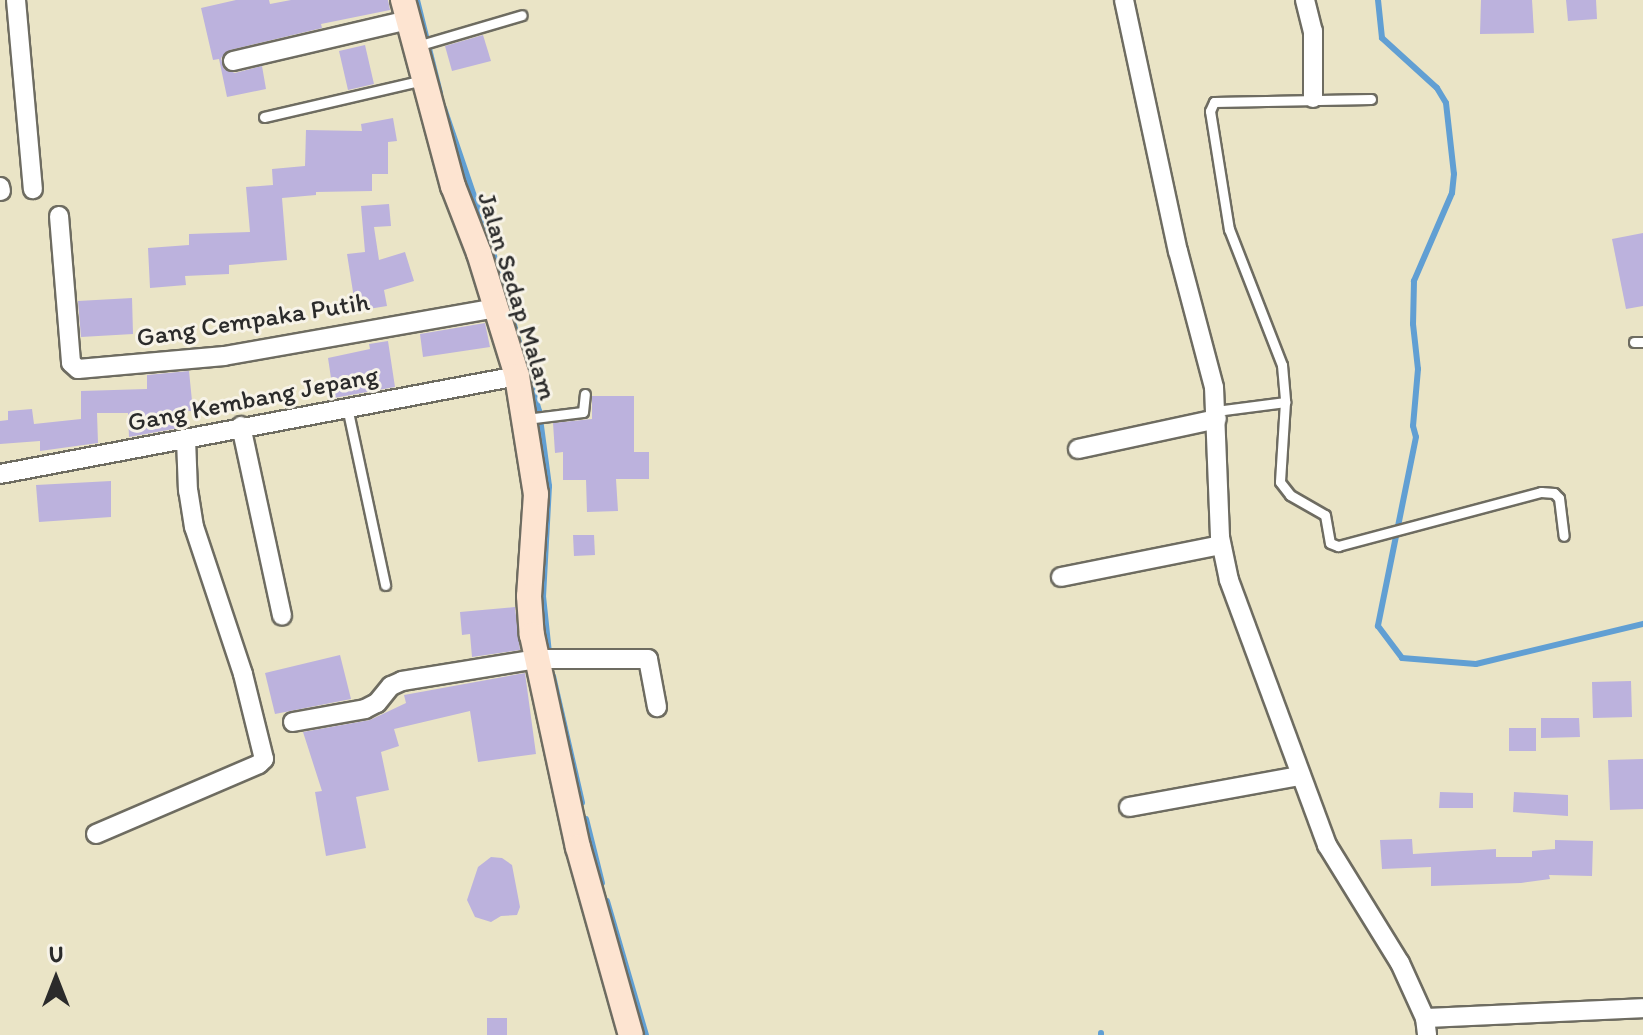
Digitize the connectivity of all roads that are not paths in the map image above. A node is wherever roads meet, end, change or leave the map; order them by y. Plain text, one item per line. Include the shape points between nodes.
1 (16, 0) edge
2 (1124, 0) edge
3 (1305, 0) edge
4 (405, 10) edge
5 (522, 15) dead end
6 (421, 46) junction
7 (233, 61) dead end
8 (423, 80) junction
9 (1313, 98) junction
10 (1371, 99) dead end
11 (264, 117) dead end
12 (33, 189) dead end
13 (59, 216) dead end
14 (496, 308) junction
15 (517, 376) junction
16 (585, 394) dead end
17 (1285, 402) junction
18 (347, 407) junction
19 (1217, 415) junction
20 (537, 418) junction
21 (241, 426) junction
22 (186, 440) junction
23 (1078, 449) dead end
24 (0, 474) edge
25 (1564, 536) dead end
26 (1221, 545) junction
27 (1061, 577) dead end
28 (385, 585) dead end
29 (282, 616) dead end
30 (548, 659) junction
31 (657, 707) dead end
32 (293, 722) dead end
33 (1299, 776) junction
34 (1129, 807) dead end
35 (96, 834) dead end
36 (1643, 1008) edge
37 (1426, 1026) edge
38 (631, 1035) edge

1 - 12 street
2 - 19 street
3 - 9 street via 1313,31
4 - 6 street, Jalan Sedap Malam
4 - 7 street
5 - 6 lane
6 - 8 street, Jalan Sedap Malam
8 - 11 lane
8 - 14 street, Jalan Sedap Malam
9 - 10 lane
9 - 17 lane via 1214,102 1210,111 1222,205 1282,365
13 - 14 street, Gang Cempaka Putih via 71,363 78,369 224,356
14 - 15 street, Jalan Sedap Malam
15 - 18 street, Gang Kembang Jepang
15 - 20 street, Jalan Sedap Malam
16 - 20 lane via 583,412
17 - 19 lane
17 - 25 lane via 1280,482 1290,495 1325,515 1330,543 1338,546 1548,492 1559,498
18 - 21 street, Gang Kembang Jepang
18 - 28 lane
19 - 23 street
19 - 26 street
20 - 30 street, Jalan Sedap Malam via 529,596
21 - 22 street, Gang Kembang Jepang
21 - 29 street
22 - 24 street, Gang Kembang Jepang
22 - 35 street via 194,527 243,674 264,759
26 - 27 street
26 - 33 street
30 - 31 street via 648,659
30 - 32 street via 402,681 365,709
30 - 38 street, Jalan Sedap Malam via 578,847
33 - 34 street
33 - 37 street via 1327,845 1400,963
36 - 37 street

